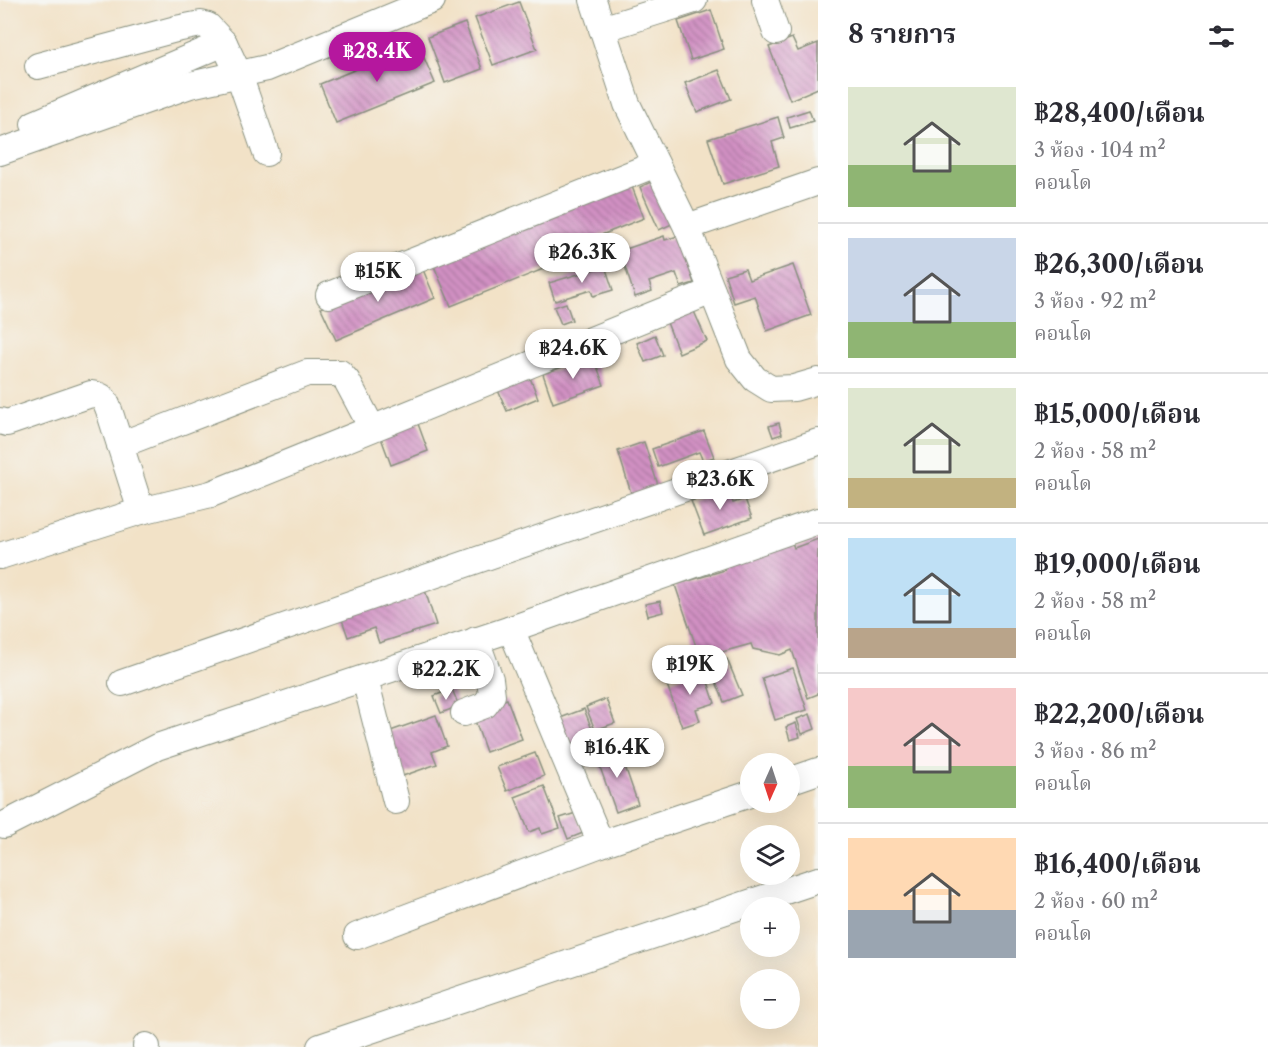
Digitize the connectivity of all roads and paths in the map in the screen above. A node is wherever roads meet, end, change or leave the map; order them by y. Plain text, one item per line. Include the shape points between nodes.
1 (432, 0) edge
2 (593, 0) edge
3 (694, 0) edge
4 (765, 0) edge
5 (602, 29) junction
6 (776, 32) dead end
7 (224, 43) junction
8 (38, 66) dead end
9 (239, 75) junction
10 (0, 137) edge
11 (0, 152) edge
12 (266, 153) dead end
13 (656, 164) junction
14 (818, 182) edge
15 (687, 227) junction
16 (712, 291) junction
17 (329, 295) dead end
18 (818, 381) edge
19 (2, 424) edge
20 (372, 428) junction
21 (818, 442) edge
22 (120, 445) junction
23 (141, 511) junction
24 (818, 521) edge
25 (0, 556) edge
26 (511, 629) junction
27 (476, 639) junction
28 (365, 679) junction
29 (122, 683) dead end
30 (464, 713) dead end
31 (818, 771) edge
32 (800, 777) edge
33 (740, 797) edge
34 (396, 801) dead end
35 (4, 825) dead end
36 (601, 844) junction
37 (818, 880) edge
38 (357, 936) dead end
39 (321, 1047) edge

1 - 9 street via 267,68
2 - 5 street
3 - 5 street
4 - 6 street
5 - 13 street via 627,104
7 - 8 street via 216,32 201,24
7 - 9 street
7 - 10 street
9 - 11 street via 190,85
9 - 12 street
13 - 15 street
13 - 17 street
14 - 15 street
15 - 16 street
16 - 18 street via 739,359 755,379 771,389
16 - 20 street
19 - 22 street via 91,394 99,395 105,399
20 - 22 street via 347,381 340,373 324,371
20 - 23 street via 211,494
21 - 29 street
22 - 23 street
23 - 25 street
24 - 26 street
26 - 27 street
26 - 36 street
27 - 28 street
27 - 30 street via 492,695 485,705
28 - 34 street
28 - 35 street via 157,747
31 - 32 street
33 - 36 street
36 - 38 street
37 - 39 street

